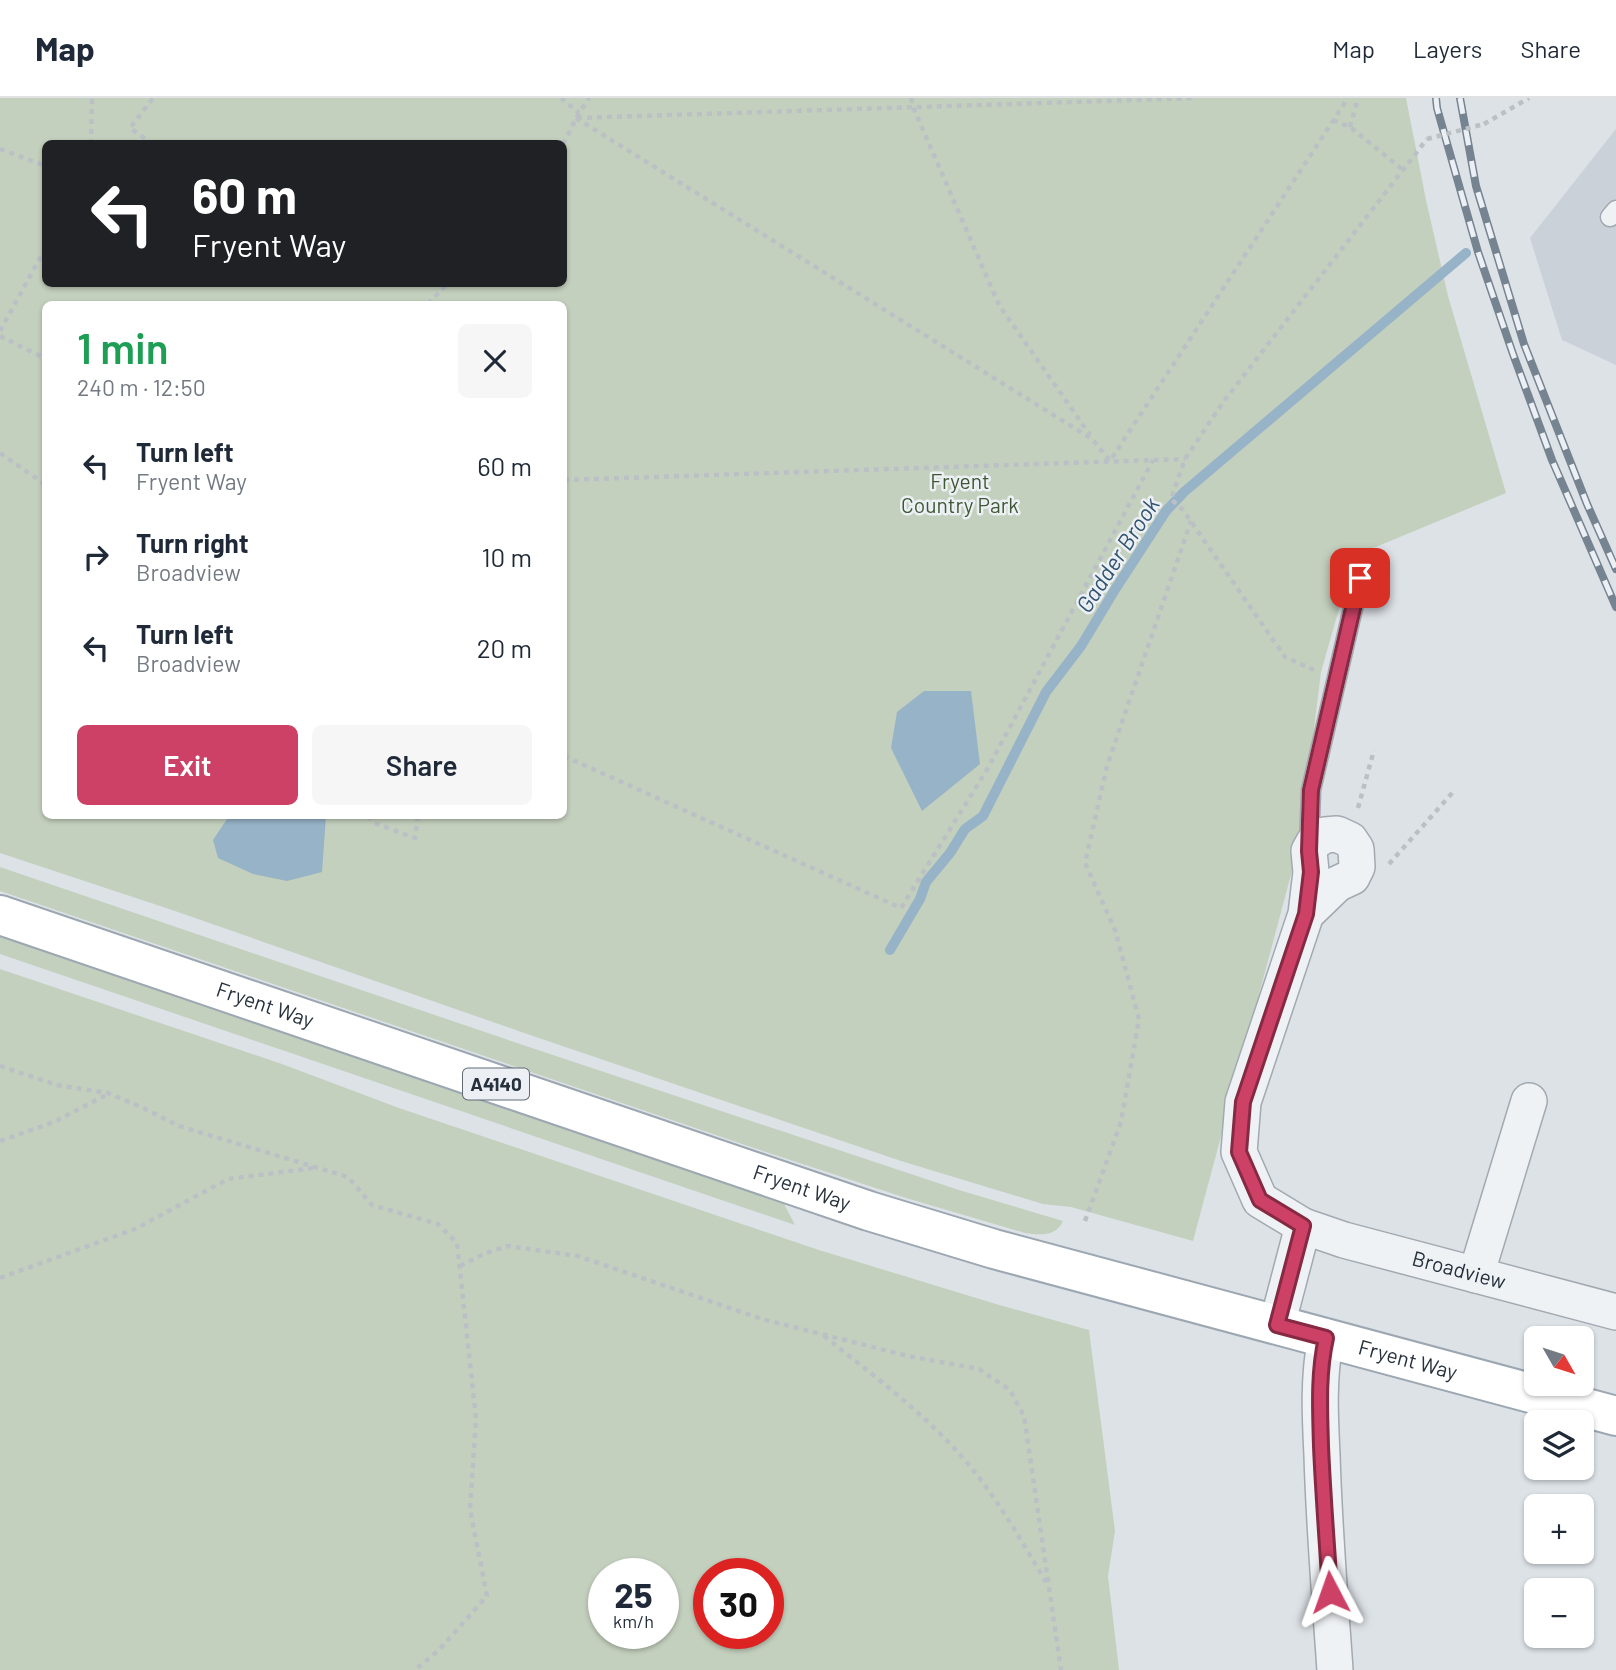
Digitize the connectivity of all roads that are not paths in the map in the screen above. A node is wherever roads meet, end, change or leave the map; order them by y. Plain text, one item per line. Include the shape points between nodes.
1 (1360, 578) dead end
2 (1309, 851) junction
3 (1306, 914) junction
4 (0, 915) edge
5 (1529, 1101) dead end
6 (1303, 1226) junction
7 (1476, 1275) junction
8 (1616, 1312) edge
9 (1277, 1325) junction
10 (1326, 1338) junction
11 (1616, 1416) edge
12 (1335, 1670) edge

1 - 2 lane via 1311,790
2 - 3 street, Broadview
2 - 3 street, Broadview via 1325,835 1337,834 1354,853 1352,877 1337,884
3 - 6 street, Broadview via 1243,1102 1239,1152 1260,1200
4 - 9 main road, Fryent Way / A4140 via 869,1211
5 - 7 street
6 - 7 street, Broadview
6 - 9 street
7 - 8 street, Broadview
9 - 10 main road, Fryent Way / A4140
10 - 11 main road, Fryent Way / A4140
10 - 12 street via 1319,1383

